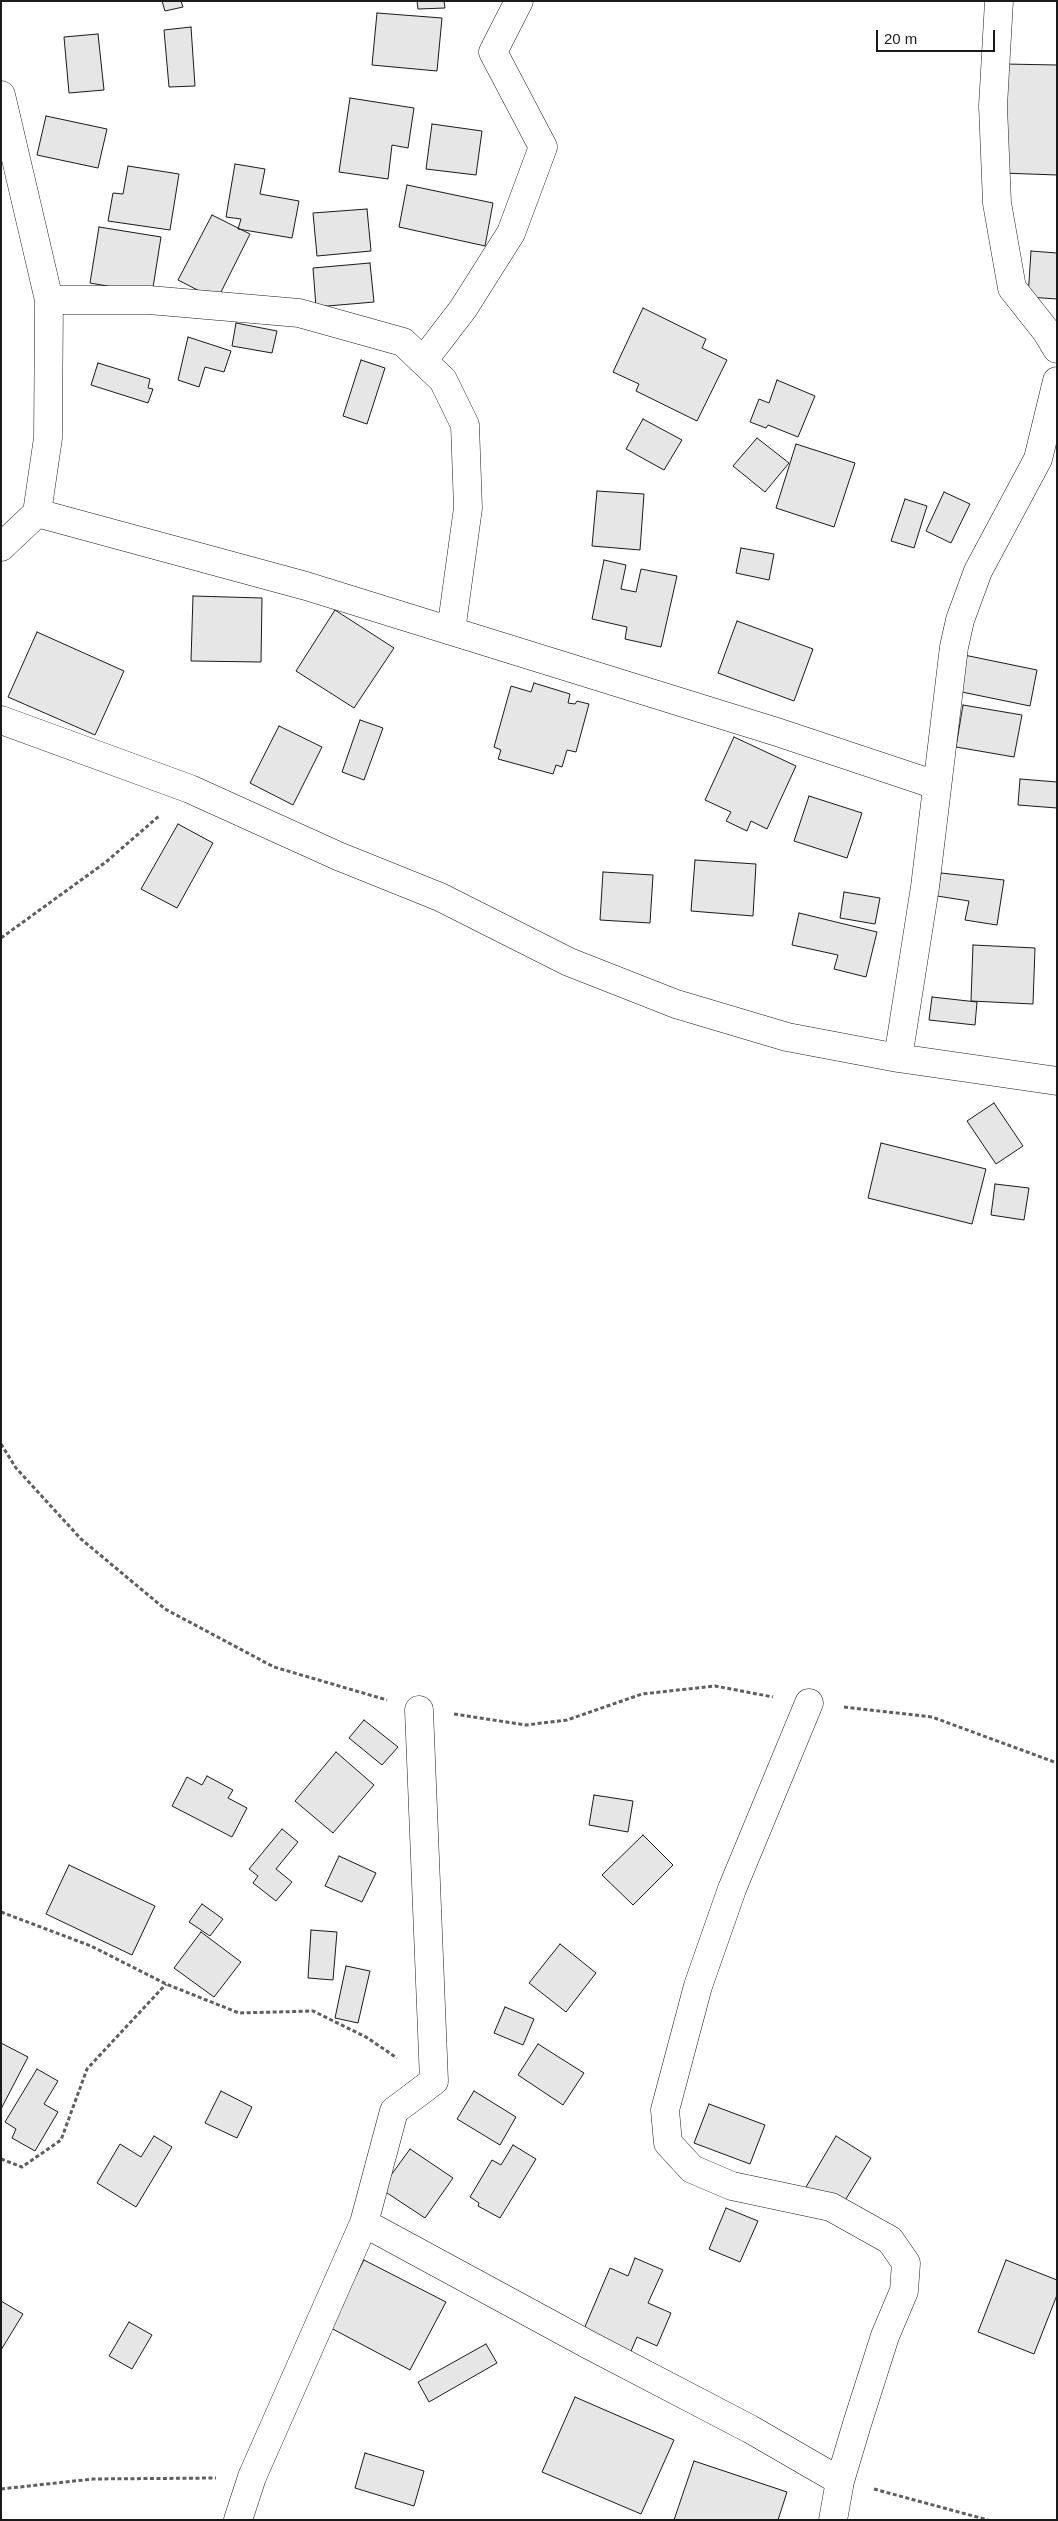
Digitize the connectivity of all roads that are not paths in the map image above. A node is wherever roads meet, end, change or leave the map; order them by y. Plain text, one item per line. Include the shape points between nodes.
1 (519, 1) edge
2 (999, 1) edge
3 (1, 95) edge
4 (49, 300) junction
5 (1057, 349) edge
6 (423, 361) junction
7 (1057, 381) edge
8 (37, 513) junction
9 (1, 546) edge
10 (451, 632) junction
11 (1, 720) edge
12 (936, 785) junction
13 (898, 1058) junction
14 (1057, 1081) edge
15 (809, 1703) road end
16 (420, 1710) road end
17 (364, 2224) junction
18 (840, 2481) junction
19 (238, 2520) edge
20 (833, 2520) edge

1 - 6 street via 493,52 543,147 511,233 463,309
2 - 5 street via 993,106 997,203 1012,288
3 - 4 street
4 - 6 street via 149,300 299,313 403,342
4 - 8 street via 48,438
6 - 10 street via 443,380 465,424 468,508
7 - 12 street via 1038,460 978,571 960,620
8 - 9 street
8 - 10 street via 306,586
10 - 12 street via 768,729
11 - 13 street via 190,789 338,856 440,897 569,962 676,1004 787,1037
12 - 13 street via 925,887
13 - 14 street
15 - 18 street via 732,1889 698,1986 665,2110 668,2144 692,2168 732,2186 831,2207 890,2240 906,2263 904,2291 885,2336
16 - 17 street via 434,2081 394,2111
17 - 18 street via 750,2429
17 - 19 street via 252,2477
18 - 20 street

